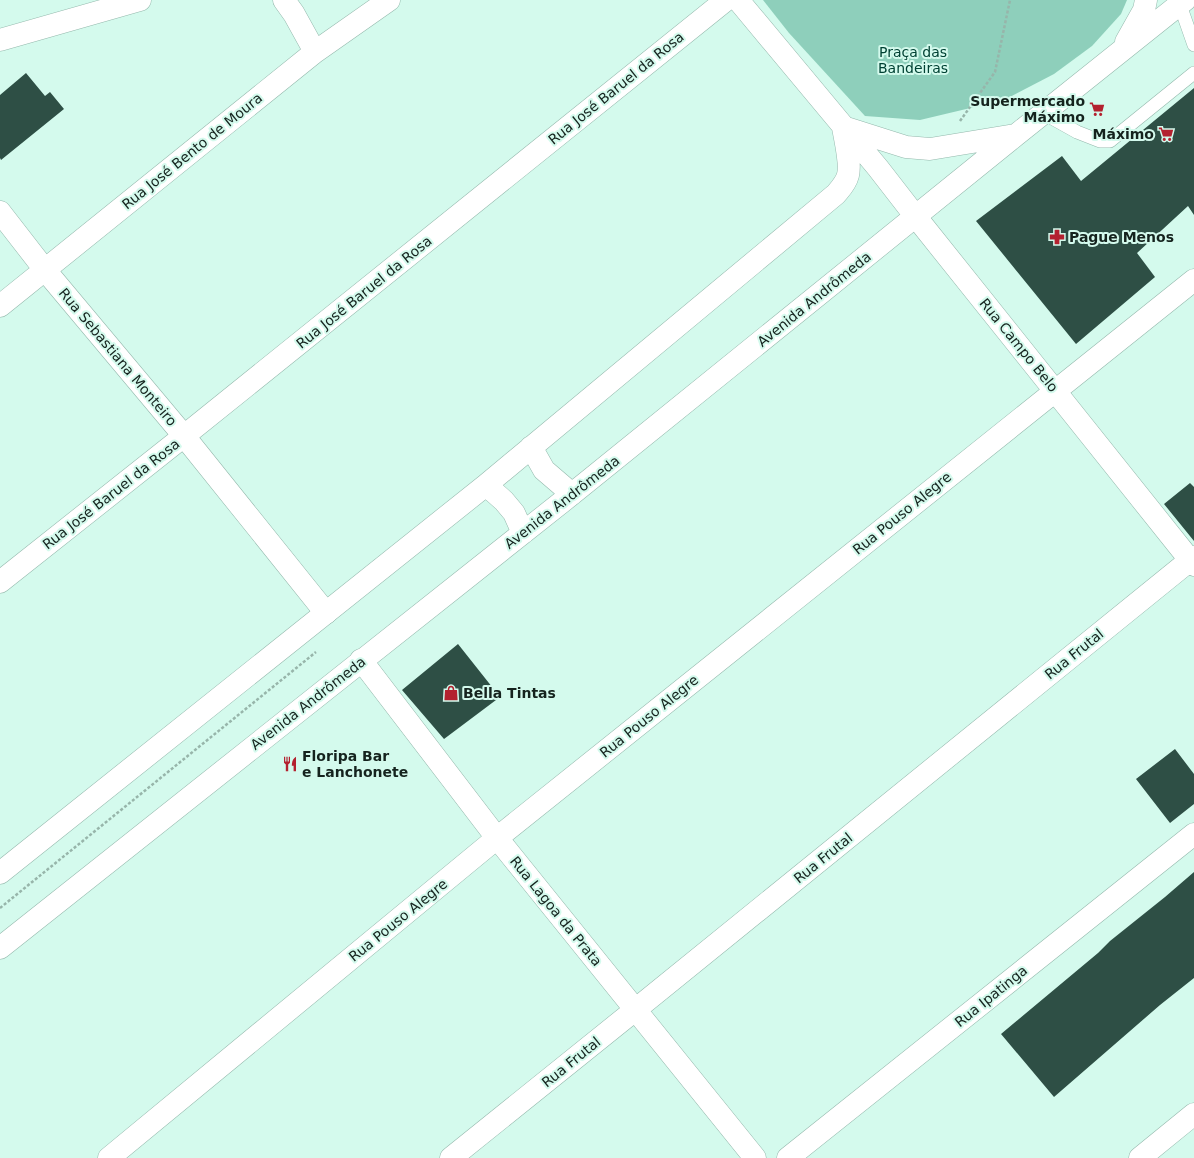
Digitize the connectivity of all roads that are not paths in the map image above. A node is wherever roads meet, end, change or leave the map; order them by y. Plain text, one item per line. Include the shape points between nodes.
1 (140, 0) edge
2 (284, 0) edge
3 (388, 0) edge
4 (726, 0) edge
5 (738, 0) edge
6 (1146, 0) edge
7 (1182, 2) edge
8 (0, 40) edge
9 (1194, 45) edge
10 (315, 52) junction
11 (1120, 52) junction
12 (1194, 73) edge
13 (1044, 113) junction
14 (843, 127) junction
15 (1016, 135) junction
16 (0, 212) edge
17 (916, 217) junction
18 (45, 270) junction
19 (1194, 280) edge
20 (0, 306) edge
21 (1055, 391) junction
22 (184, 436) junction
23 (531, 447) junction
24 (486, 485) junction
25 (572, 494) junction
26 (523, 533) junction
27 (1193, 560) edge
28 (0, 582) edge
29 (326, 613) junction
30 (361, 660) junction
31 (1194, 834) edge
32 (498, 838) junction
33 (0, 873) edge
34 (0, 948) edge
35 (635, 1010) junction
36 (1194, 1114) edge
37 (109, 1158) edge
38 (451, 1158) edge
39 (755, 1158) edge
40 (788, 1158) edge
41 (1140, 1158) edge

1 - 8 street
2 - 10 street
3 - 10 street, Rua José Bento de Moura
4 - 22 street, Rua José Baruel da Rosa
5 - 14 street, Rua Campo Belo
6 - 11 street via 1144,10
7 - 9 lane
7 - 11 street, Avenida Andrômeda
10 - 18 street, Rua José Bento de Moura
11 - 13 street, Avenida Andrômeda
12 - 13 lane via 1110,141 1100,141 1076,132
13 - 15 street, Avenida Andrômeda
14 - 15 street via 906,147 930,149
14 - 17 street, Rua Campo Belo
14 - 23 street via 848,174 836,194
15 - 17 street, Avenida Andrômeda
16 - 18 street, Rua Sebastiana Monteiro
17 - 21 street, Rua Campo Belo
17 - 25 street, Avenida Andrômeda
18 - 20 street, Rua José Bento de Moura
18 - 22 street, Rua Sebastiana Monteiro
19 - 21 street, Rua Pouso Alegre
21 - 27 street, Rua Campo Belo
21 - 32 street, Rua Pouso Alegre
22 - 28 street, Rua José Baruel da Rosa
22 - 29 street, Rua Sebastiana Monteiro
23 - 24 street
23 - 25 street via 544,470
24 - 26 street via 514,513
24 - 29 street
25 - 26 street, Avenida Andrômeda
26 - 30 street, Avenida Andrômeda
27 - 35 street, Rua Frutal
29 - 33 street
30 - 32 street, Rua Lagoa da Prata
30 - 34 street, Avenida Andrômeda
31 - 40 street, Rua Ipatinga
32 - 35 street, Rua Lagoa da Prata
32 - 37 street, Rua Pouso Alegre
35 - 38 street, Rua Frutal
35 - 39 street, Rua Lagoa da Prata
36 - 41 street

